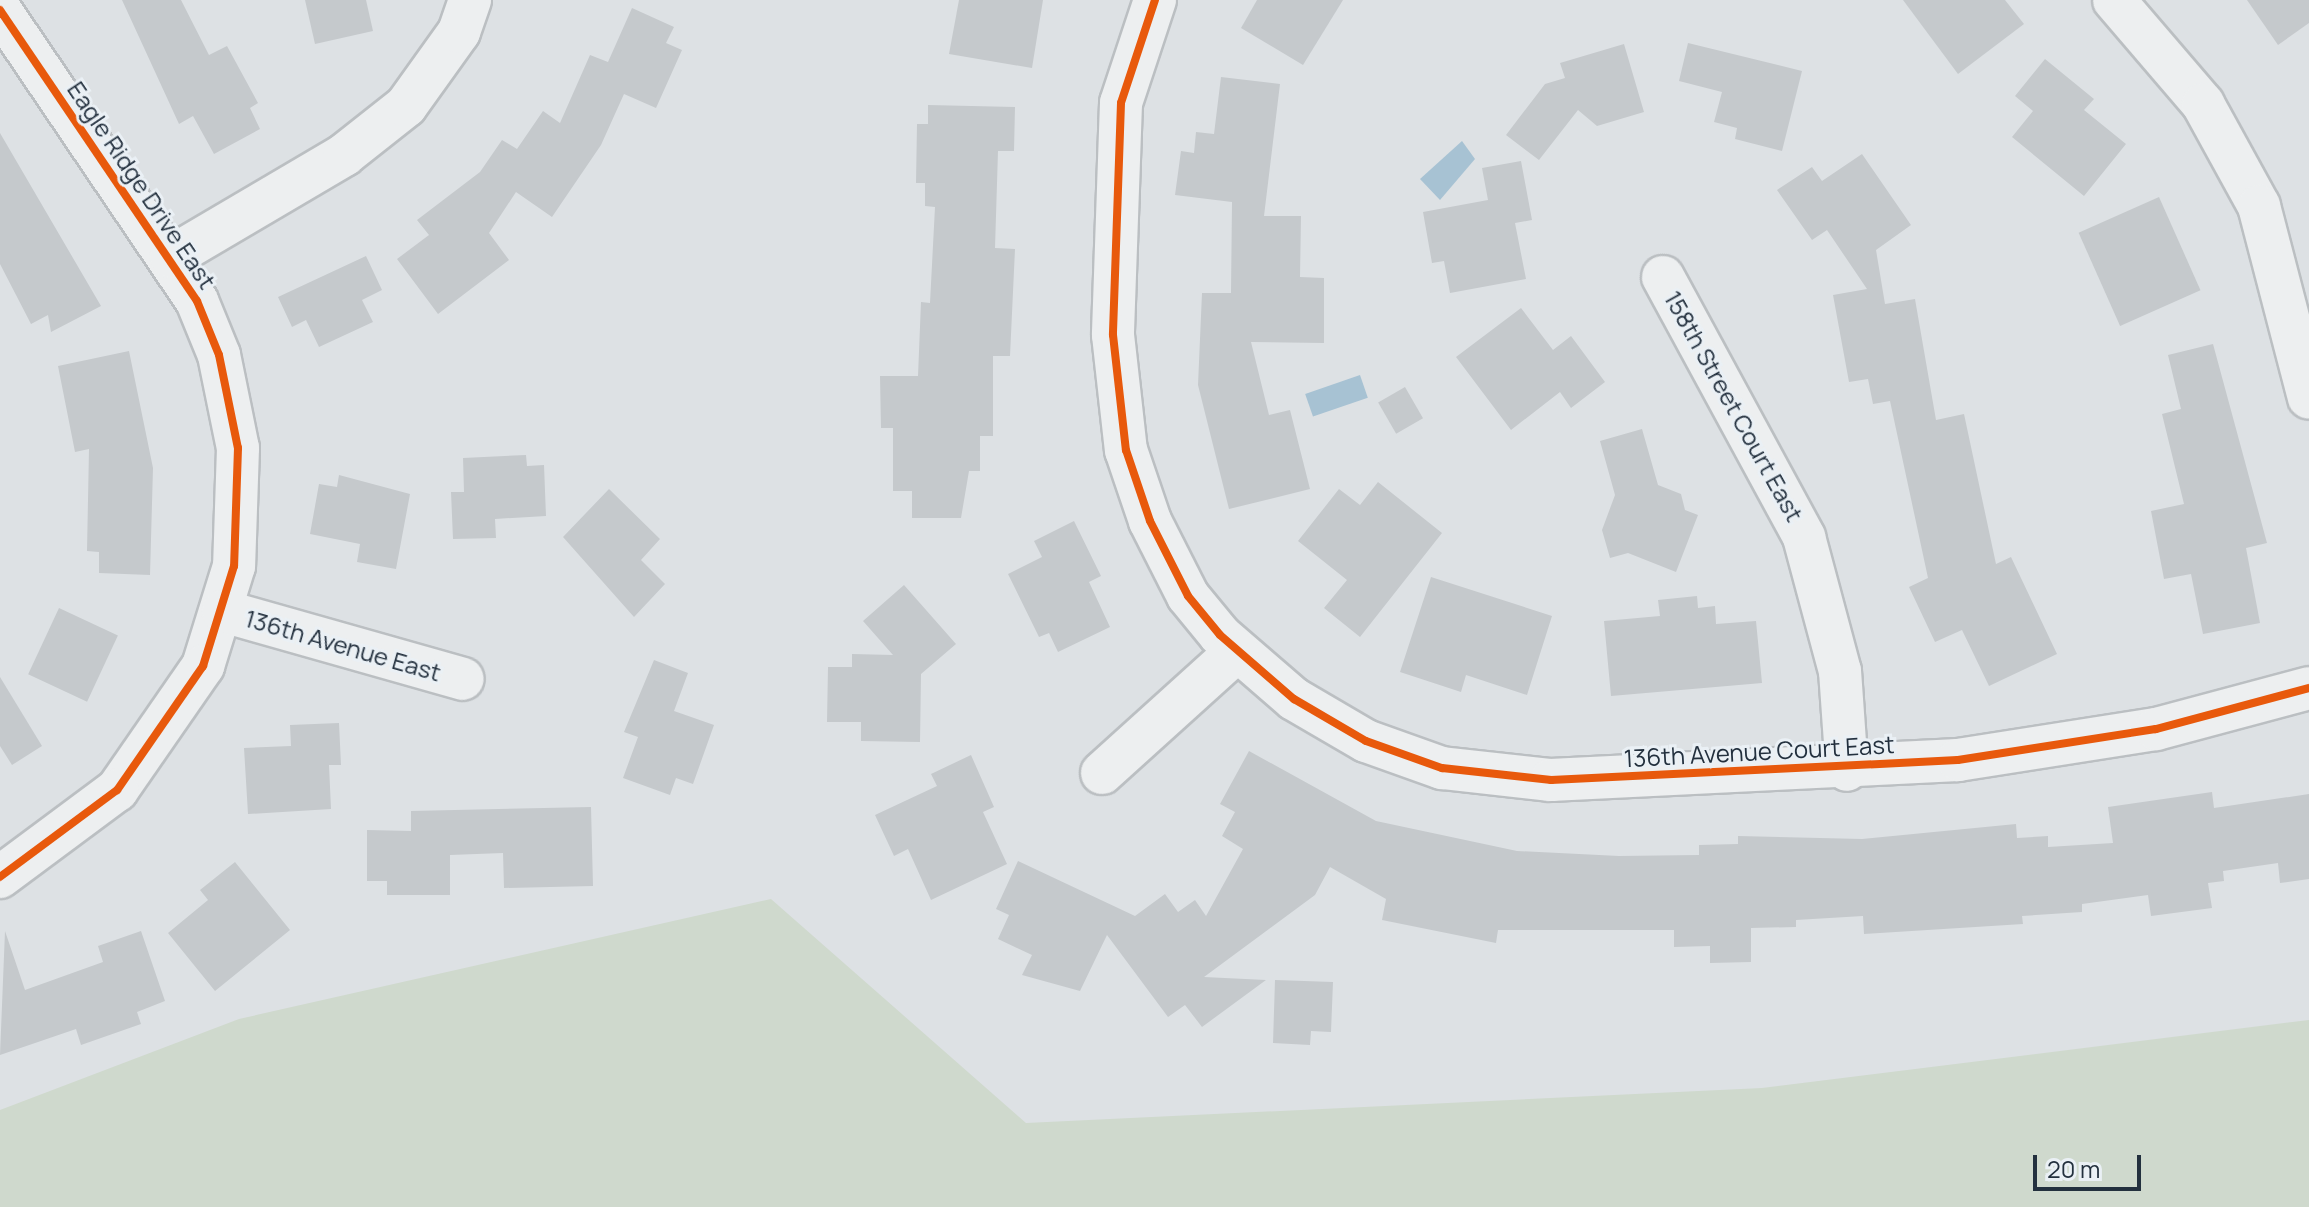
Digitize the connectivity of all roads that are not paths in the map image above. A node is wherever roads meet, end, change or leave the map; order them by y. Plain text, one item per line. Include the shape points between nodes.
1 (470, 0) edge
2 (1155, 0) edge
3 (2114, 0) edge
4 (2, 20) edge
5 (171, 257) junction
6 (1663, 277) dead end
7 (2309, 398) edge
8 (223, 611) junction
9 (1237, 651) junction
10 (463, 679) dead end
11 (2309, 688) edge
12 (1847, 770) junction
13 (1102, 773) dead end
14 (0, 877) edge

1 - 5 street via 459,32 406,106 344,155
2 - 9 street, 136th Avenue Court East via 1121,103 1116,394 1150,521 1188,596
3 - 7 street via 2203,104 2259,206
4 - 5 street, Eagle Ridge Drive East
5 - 8 street, Eagle Ridge Drive East via 219,355 238,448 234,566
6 - 12 street, 158th Street Court East via 1804,537 1840,671
8 - 10 street, 136th Avenue East
8 - 14 street, Eagle Ridge Drive East via 203,666 144,760 74,829
9 - 12 street, 136th Avenue Court East via 1294,699 1366,741 1442,768 1551,780
9 - 13 street
11 - 12 street, 136th Avenue Court East via 2108,738

